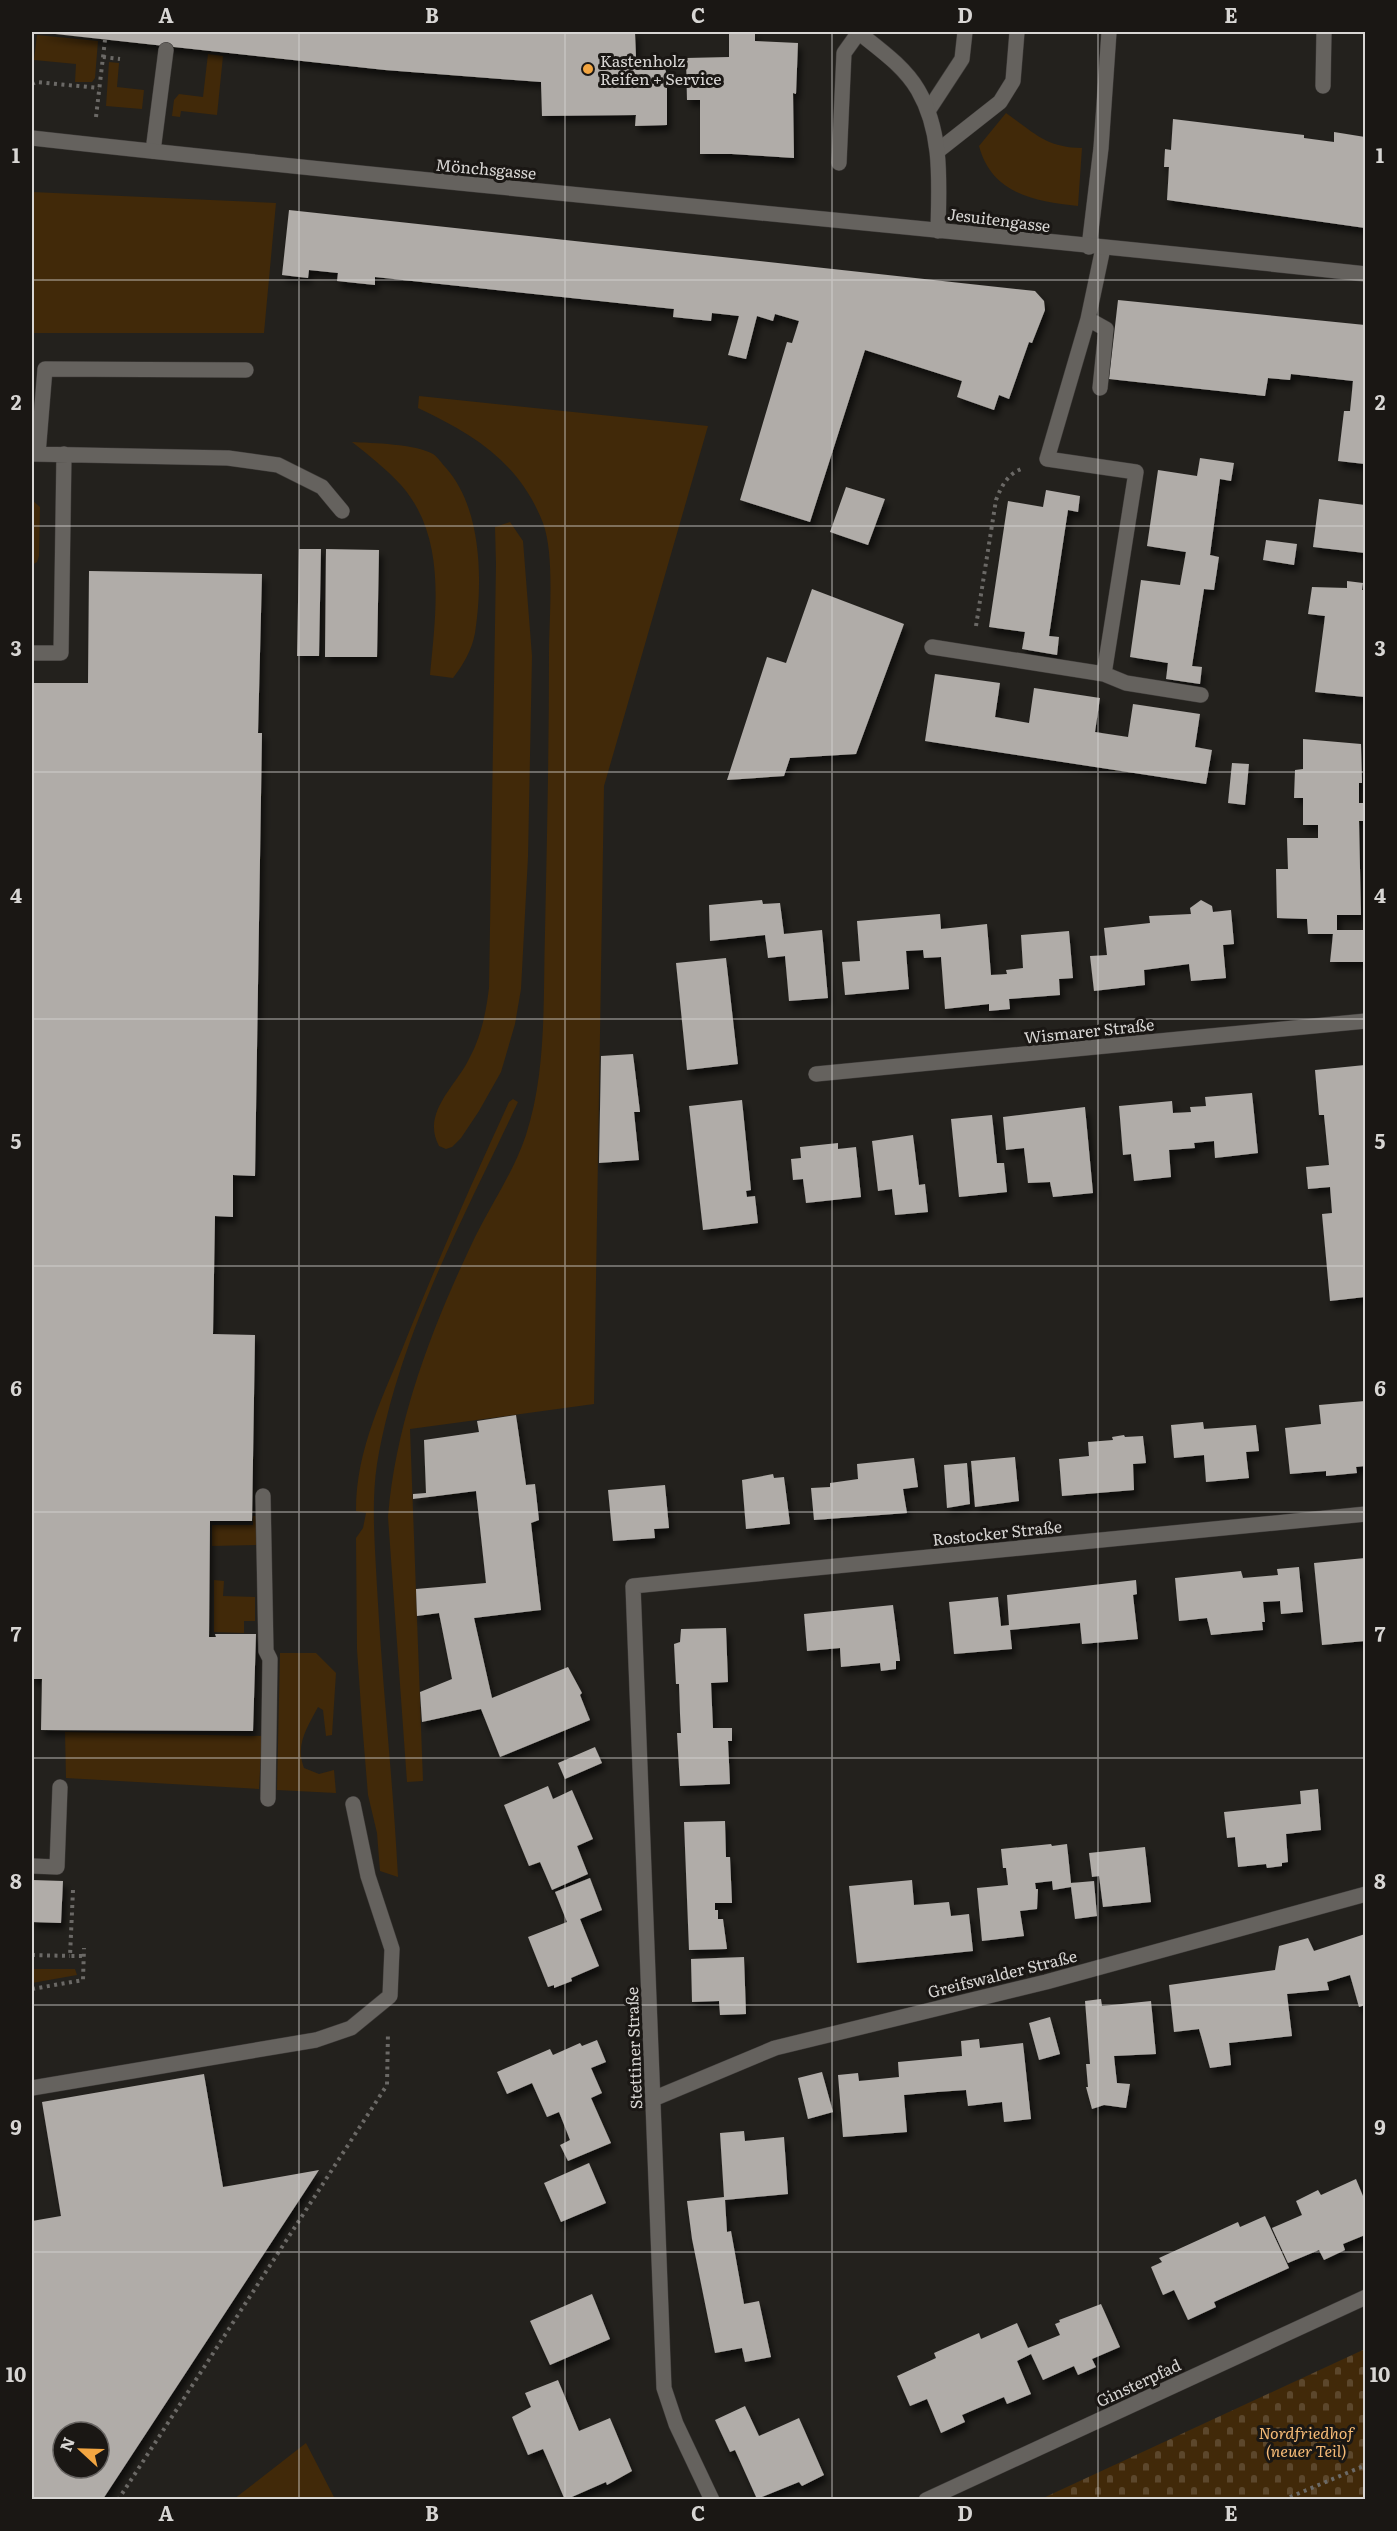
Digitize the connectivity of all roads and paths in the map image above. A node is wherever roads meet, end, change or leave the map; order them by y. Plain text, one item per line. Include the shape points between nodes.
1 (859, 32) edge
2 (965, 32) edge
3 (1017, 32) edge
4 (1109, 32) edge
5 (1324, 32) edge
6 (105, 40) dead end
7 (165, 50) dead end
8 (103, 57) junction
9 (120, 59) dead end
10 (32, 84) edge
11 (1323, 86) dead end
12 (99, 88) junction
13 (928, 111) junction
14 (32, 138) edge
15 (93, 144) junction
16 (939, 150) junction
17 (153, 151) junction
18 (838, 163) dead end
19 (938, 231) junction
20 (1096, 247) junction
21 (1365, 274) edge
22 (1088, 319) junction
23 (246, 370) dead end
24 (1100, 388) dead end
25 (35, 454) edge
26 (64, 454) junction
27 (1047, 459) junction
28 (342, 511) dead end
29 (932, 647) dead end
30 (32, 653) edge
31 (972, 653) junction
32 (1104, 674) junction
33 (1201, 694) dead end
34 (1365, 1021) edge
35 (816, 1074) dead end
36 (264, 1496) dead end
37 (1365, 1514) edge
38 (633, 1586) joint
39 (60, 1786) dead end
40 (268, 1799) dead end
41 (353, 1804) dead end
42 (32, 1866) edge
43 (57, 1867) junction
44 (1365, 1894) edge
45 (84, 1948) dead end
46 (32, 1955) edge
47 (70, 1956) junction
48 (84, 1956) junction
49 (32, 1989) edge
50 (390, 1996) junction
51 (32, 2088) edge
52 (653, 2099) junction
53 (1365, 2297) edge
54 (1365, 2465) edge
55 (118, 2499) edge
56 (711, 2499) edge
57 (926, 2499) edge
58 (1283, 2499) edge

1 - 13 street, Jesuitengasse via 899,66 918,89
1 - 18 street via 844,53
2 - 13 street via 962,59
3 - 16 street via 1013,81 1000,102
4 - 20 street
5 - 11 street
6 - 8 path
7 - 17 street
8 - 9 path
8 - 12 path
10 - 12 path
12 - 15 path
13 - 16 street, Jesuitengasse
14 - 15 street, Mönchsgasse
15 - 17 street, Mönchsgasse
16 - 19 street, Jesuitengasse
17 - 19 street, Mönchsgasse
19 - 20 street, Jesuitengasse
20 - 21 street, Jesuitengasse
20 - 22 street
22 - 24 street via 1106,329
22 - 27 street
23 - 25 street via 45,369
25 - 26 street
26 - 28 street via 228,458 278,465 322,487
26 - 30 street via 61,653
27 - 31 path via 1017,470 1003,482 996,500
27 - 32 street via 1136,472
29 - 31 street
31 - 32 street
32 - 33 street via 1126,683
34 - 35 street, Wismarer Straße
36 - 40 street via 266,1651 270,1659
37 - 38 street, Rostocker Straße
38 - 52 street, Stettiner Straße
39 - 43 street
41 - 50 street via 368,1876 392,1949
42 - 43 street
43 - 47 path via 74,1867
44 - 52 street, Greifswalder Straße via 1047,1982 775,2048
45 - 48 path
46 - 47 path
47 - 48 path
48 - 49 path via 83,1980
50 - 51 street via 351,2028 316,2040
50 - 55 path via 387,2085
52 - 56 street, Stettiner Straße via 664,2388
53 - 57 street, Ginsterpfad
54 - 58 path

